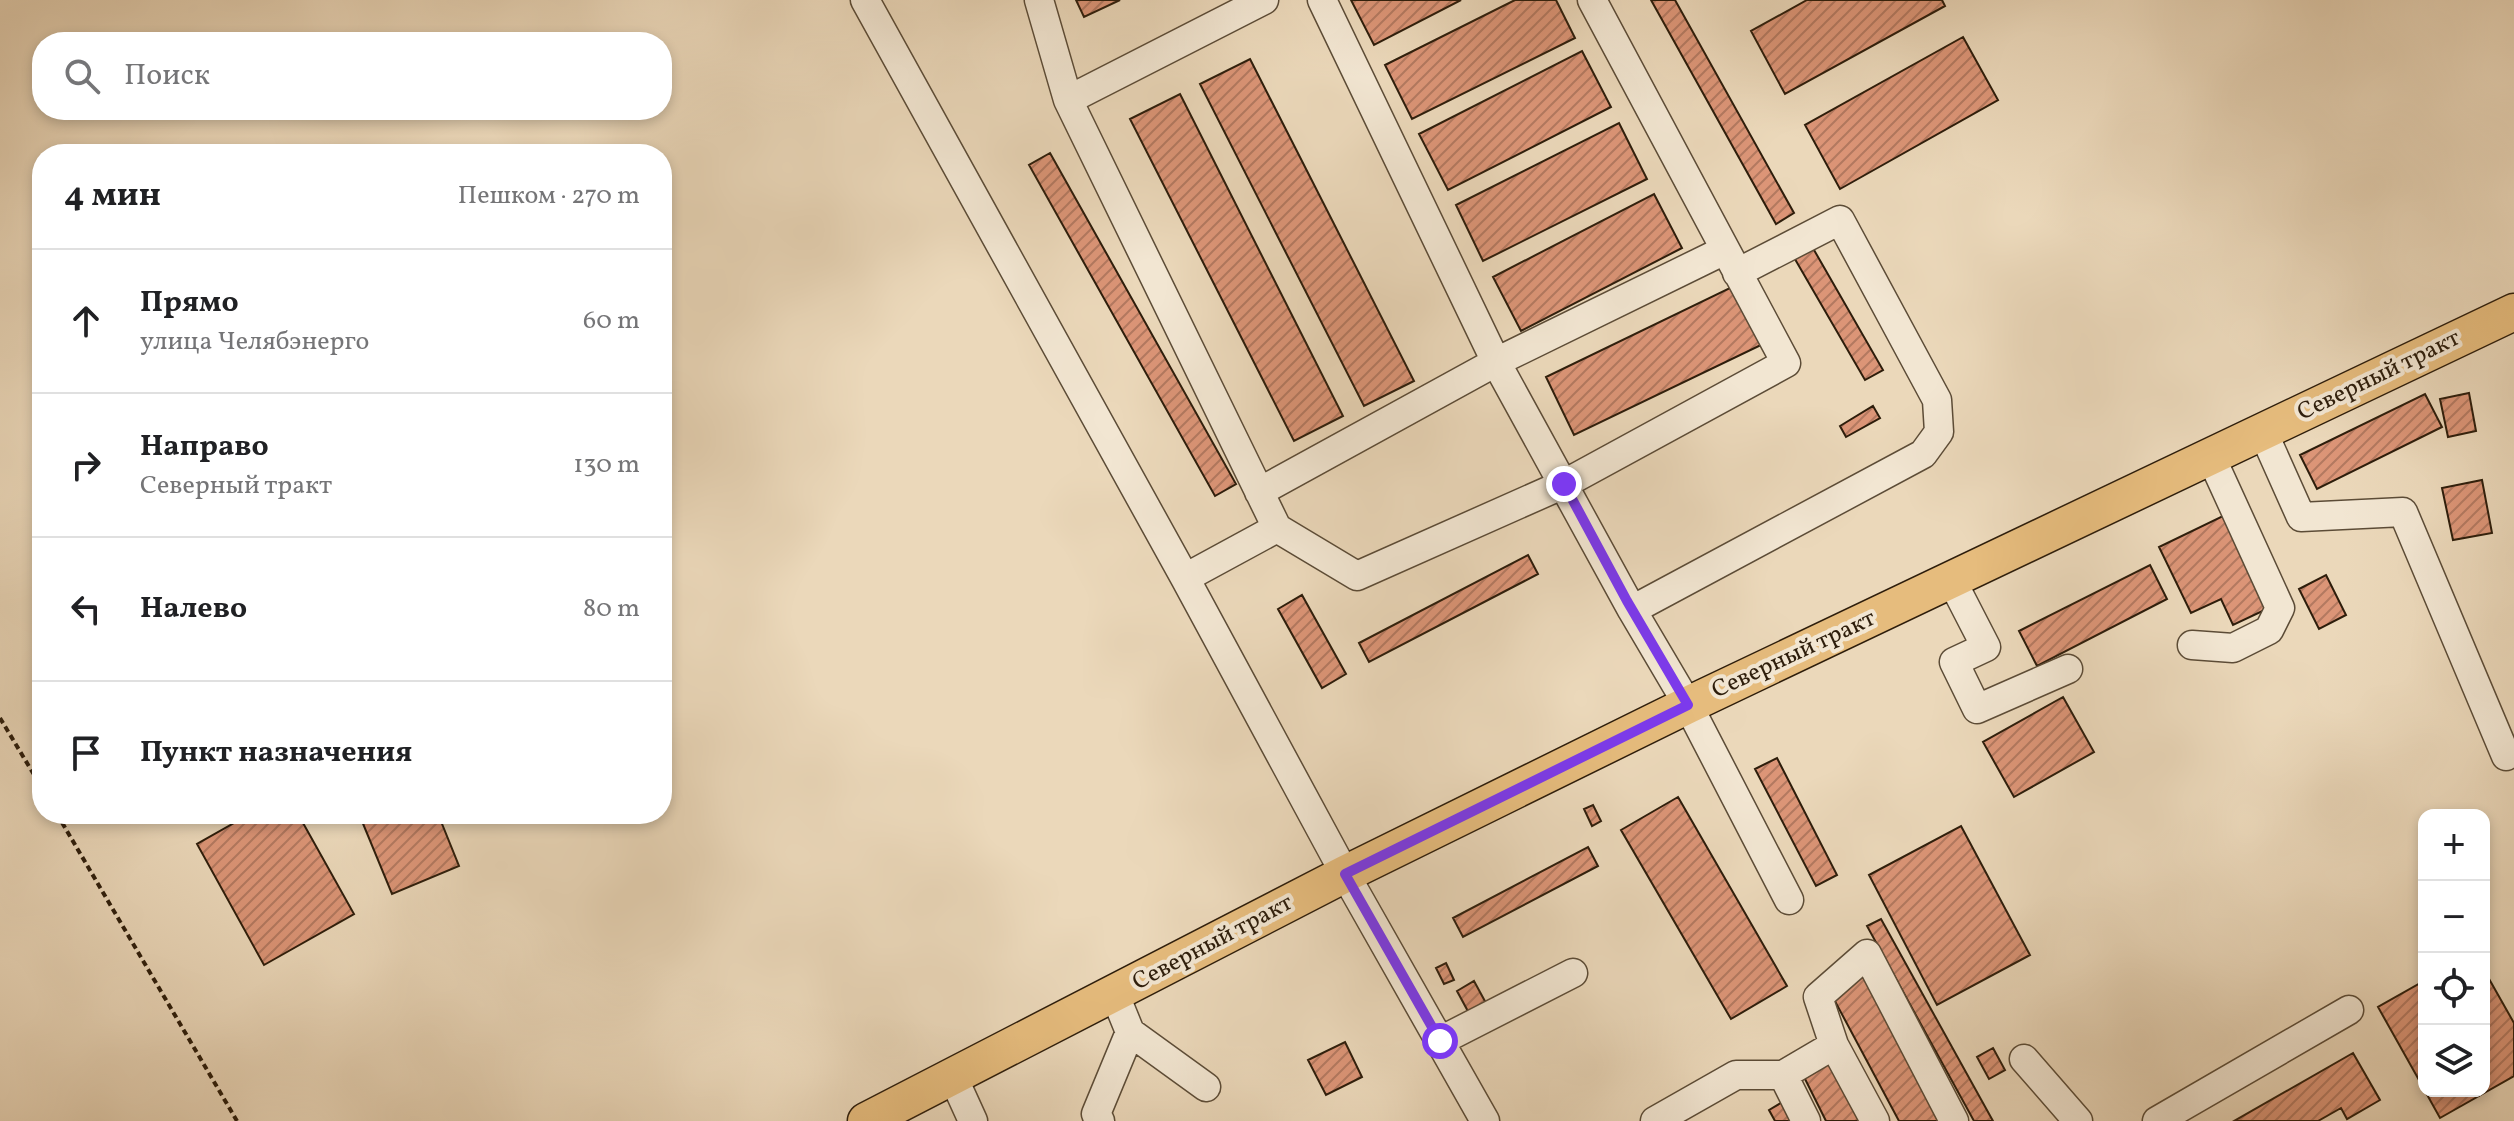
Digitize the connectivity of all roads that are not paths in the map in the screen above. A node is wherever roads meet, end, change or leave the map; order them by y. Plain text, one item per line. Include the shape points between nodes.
1 (865, 0) edge
2 (1039, 0) edge
3 (1264, 0) edge
4 (1322, 0) edge
5 (1592, 0) edge
6 (1068, 100) junction
7 (1731, 262) junction
8 (2514, 312) edge
9 (1496, 362) junction
10 (2263, 432) junction
11 (2211, 457) junction
12 (1564, 484) junction
13 (1259, 492) junction
14 (1277, 528) junction
15 (1185, 578) junction
16 (1952, 581) junction
17 (1632, 610) junction
18 (2192, 645) dead end
19 (2068, 669) dead end
20 (1688, 705) junction
21 (2506, 756) dead end
22 (1345, 874) junction
23 (1789, 900) dead end
24 (1573, 973) dead end
25 (1115, 995) junction
26 (2349, 1010) dead end
27 (1130, 1032) junction
28 (1440, 1041) junction
29 (1834, 1045) junction
30 (2024, 1059) dead end
31 (1783, 1075) junction
32 (953, 1077) junction
33 (1206, 1087) dead end
34 (1094, 1119) edge
35 (866, 1121) edge
36 (973, 1121) edge
37 (1485, 1121) edge
38 (1655, 1121) edge
39 (1806, 1121) edge
40 (1875, 1121) edge
41 (1954, 1121) edge
42 (2078, 1121) edge
43 (2157, 1121) edge

1 - 15 street
2 - 6 street
3 - 6 street
4 - 9 street
5 - 7 street
6 - 13 street
7 - 9 street
7 - 12 street via 1786,363
7 - 17 street via 1840,220 1937,400 1939,432 1923,454
8 - 10 main road, Северный тракт
9 - 12 street
9 - 13 street
10 - 11 main road, Северный тракт
10 - 21 street via 2301,517 2403,512
11 - 16 main road, Северный тракт
11 - 18 street via 2280,608 2269,630 2233,648
12 - 14 street via 1357,576
12 - 17 street
13 - 14 street
14 - 15 street
15 - 22 street
16 - 19 street via 1986,647 1954,662 1977,709
16 - 20 main road, Северный тракт
17 - 20 street
20 - 22 main road, Северный тракт
20 - 23 street
22 - 25 main road, Северный тракт
22 - 28 street
24 - 28 street
25 - 27 street
25 - 32 main road, Северный тракт
26 - 43 street
27 - 33 street
27 - 34 street
28 - 37 street
29 - 31 street
29 - 40 street
29 - 41 street via 1818,997 1867,954
30 - 42 street
31 - 38 street via 1736,1075
31 - 39 street
32 - 35 main road, Северный тракт
32 - 36 street

